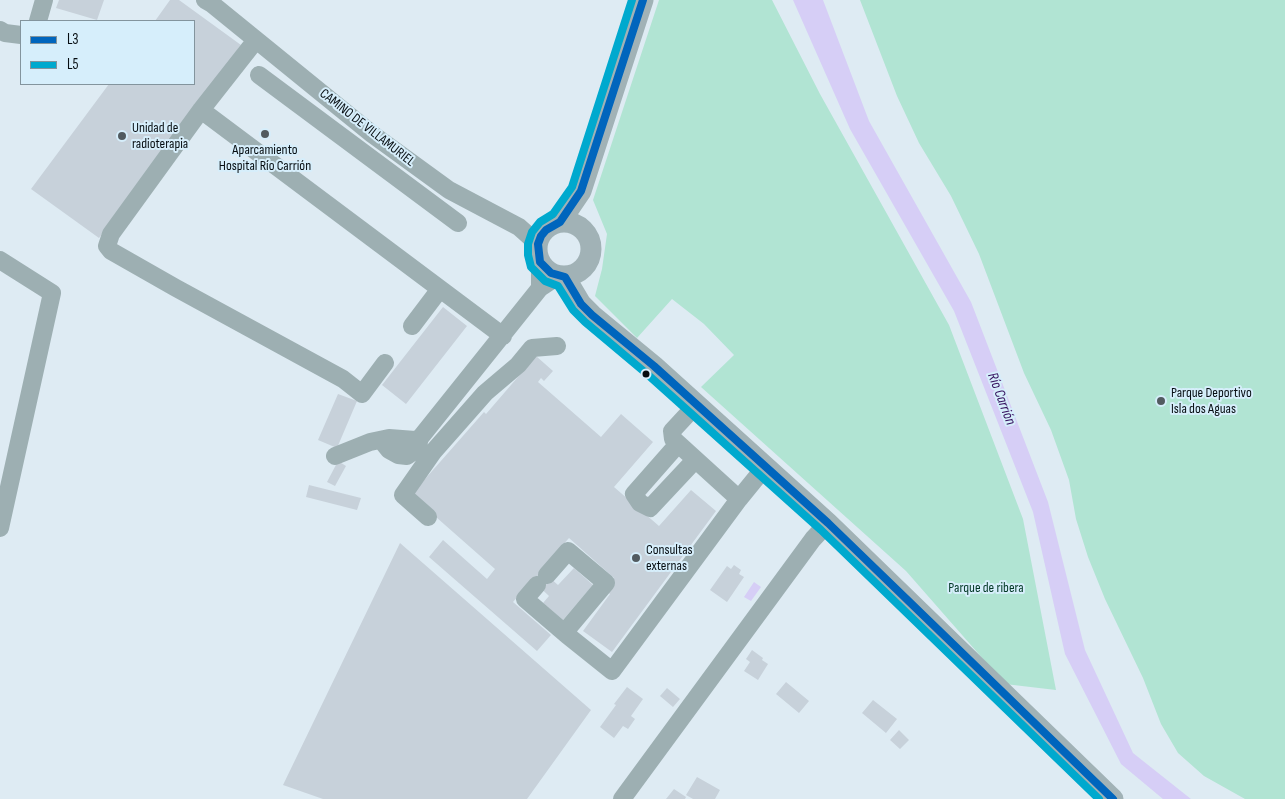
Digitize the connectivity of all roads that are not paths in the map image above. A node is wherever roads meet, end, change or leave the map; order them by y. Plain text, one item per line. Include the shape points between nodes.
1 (44, 0) edge
2 (204, 0) edge
3 (643, 0) edge
4 (38, 20) edge
5 (0, 30) edge
6 (20, 35) edge
7 (256, 40) junction
8 (259, 75) dead end
9 (202, 110) junction
10 (582, 191) junction
11 (560, 222) junction
12 (458, 223) dead end
13 (581, 228) junction
14 (539, 253) junction
15 (0, 260) edge
16 (568, 274) junction
17 (540, 288) junction
18 (440, 289) junction
19 (412, 326) dead end
20 (503, 336) junction
21 (558, 346) dead end
22 (386, 363) dead end
23 (696, 404) junction
24 (678, 444) junction
25 (335, 456) dead end
26 (695, 460) junction
27 (765, 466) junction
28 (739, 499) junction
29 (428, 517) dead end
30 (828, 523) junction
31 (0, 528) edge
32 (567, 635) junction
33 (622, 799) edge
34 (1113, 799) edge

1 - 4 street
2 - 7 street, CAMINO DE VILLAMURIEL
3 - 10 main road
5 - 6 street
7 - 9 street
7 - 14 street, CAMINO DE VILLAMURIEL via 387,145 449,190 519,227
8 - 12 street
9 - 18 street
9 - 22 street via 111,234 107,246 176,288 344,379 362,394
10 - 11 main road
10 - 13 main road
11 - 13 main road
11 - 14 main road via 546,230
13 - 16 main road via 587,233 592,249 587,264
14 - 16 main road via 545,268
14 - 17 street
15 - 31 street via 52,293
16 - 17 street
16 - 23 main road via 581,304
17 - 20 street
18 - 19 street
18 - 20 street
20 - 25 street via 420,438 370,442
21 - 29 street via 532,348 518,365 484,393 432,452 403,495
23 - 24 street via 672,431
23 - 27 main road
24 - 26 street
24 - 26 street via 634,494 640,503 650,508
26 - 28 street
27 - 28 street
27 - 30 main road
28 - 32 street via 612,671
30 - 33 street
30 - 34 main road
32 - 32 street via 525,599 568,551 606,583 569,627

